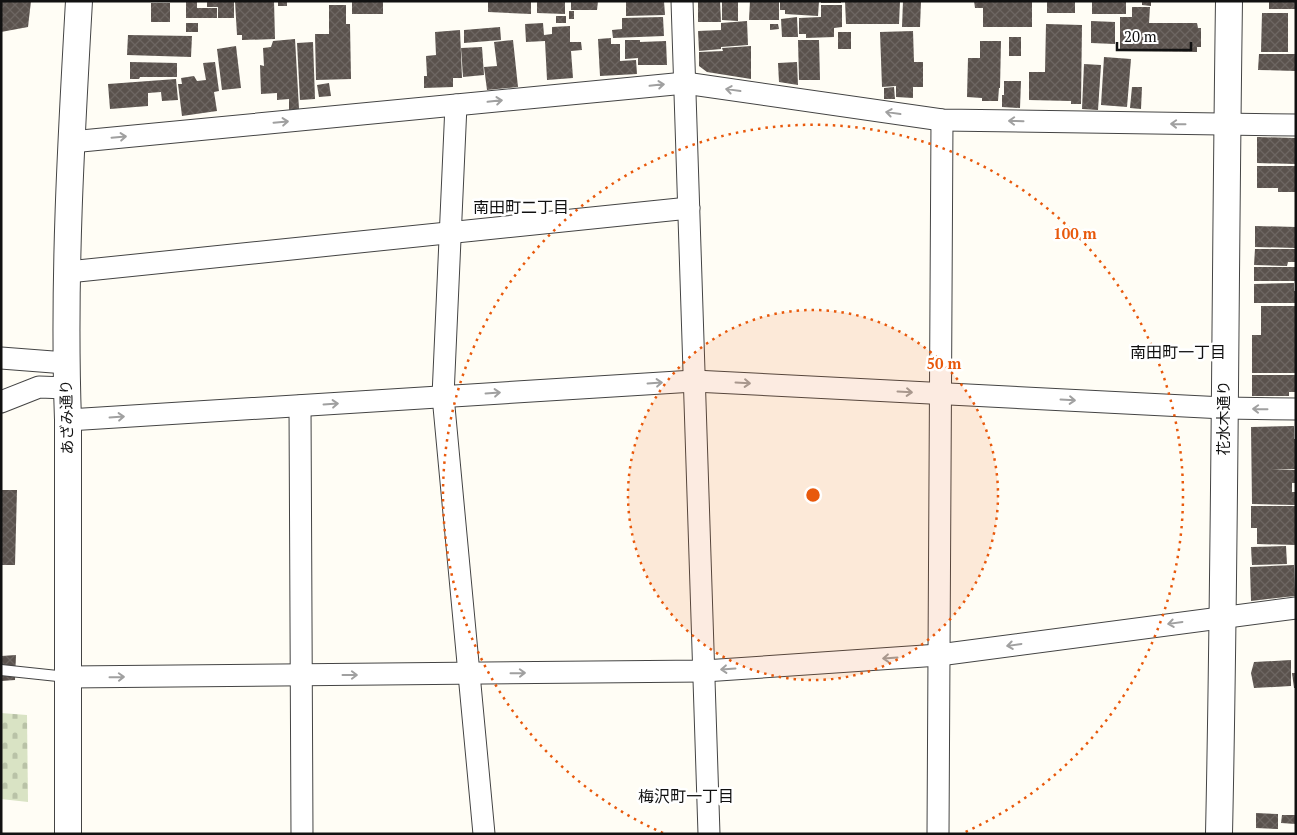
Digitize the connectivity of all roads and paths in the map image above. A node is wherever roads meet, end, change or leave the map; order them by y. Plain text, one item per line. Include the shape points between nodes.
1 (79, 1) edge
2 (682, 1) edge
3 (1229, 1) edge
4 (685, 83) junction
5 (456, 105) junction
6 (942, 120) junction
7 (1227, 125) junction
8 (1296, 125) edge
9 (71, 142) junction
10 (689, 208) junction
11 (451, 232) junction
12 (68, 272) junction
13 (1, 358) edge
14 (66, 375) junction
15 (694, 380) junction
16 (940, 393) junction
17 (443, 396) junction
18 (1, 402) edge
19 (300, 406) junction
20 (1224, 408) junction
21 (1296, 409) edge
22 (68, 420) junction
23 (1296, 608) edge
24 (1224, 617) junction
25 (939, 655) junction
26 (1, 670) edge
27 (704, 671) junction
28 (469, 674) junction
29 (301, 675) junction
30 (68, 678) junction
31 (68, 834) edge
32 (302, 834) edge
33 (484, 834) edge
34 (709, 834) edge
35 (938, 834) edge
36 (1219, 834) edge

1 - 9 street, あざみ通り
2 - 4 street
3 - 7 street, 花水木通り
5 -> 4 street
6 -> 4 street
4 - 10 street
9 -> 5 street
5 - 11 street
7 -> 6 street
6 - 16 street
7 - 8 street
7 - 20 street, 花水木通り
9 - 12 street, あざみ通り
10 - 11 street
10 - 15 street
11 - 12 street
11 - 17 street
12 - 14 street, あざみ通り
13 - 14 street
14 - 18 street
14 - 22 street, あざみ通り
15 -> 16 street
17 -> 15 street
15 - 27 street
16 -> 20 street
16 - 25 street
19 -> 17 street
17 - 28 street
22 -> 19 street
19 - 29 street
21 -> 20 street
20 - 24 street, 花水木通り
22 - 30 street, あざみ通り
23 - 24 street
24 -> 25 street
24 - 36 street, 花水木通り
25 -> 27 street
25 - 35 street
26 - 30 lane
28 -> 27 street
27 - 34 street
29 -> 28 street
28 - 33 street
30 -> 29 street
29 - 32 street
30 - 31 street, あざみ通り

